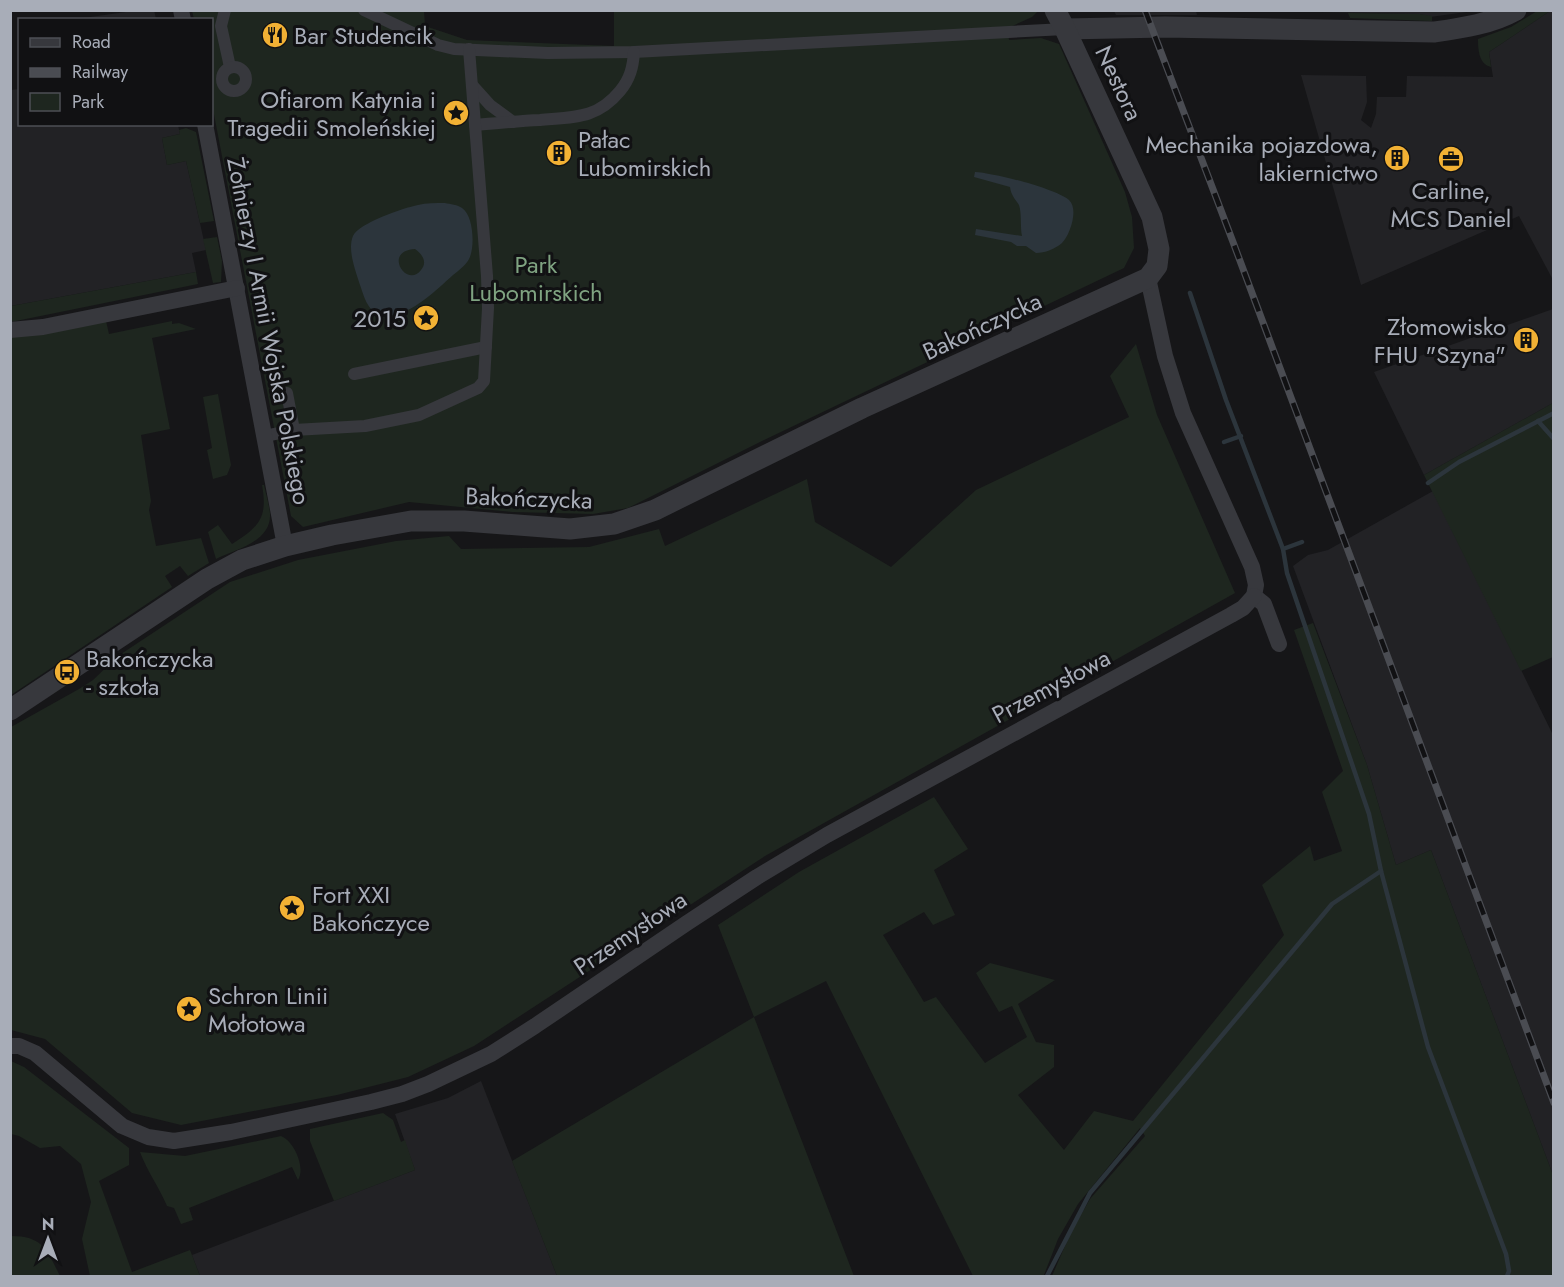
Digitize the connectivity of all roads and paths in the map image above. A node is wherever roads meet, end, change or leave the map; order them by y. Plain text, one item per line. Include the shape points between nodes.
1 (225, 10) edge
2 (364, 10) edge
3 (1054, 10) edge
4 (1516, 10) edge
5 (1065, 29) junction
6 (469, 49) junction
7 (634, 52) junction
8 (230, 68) dead end
9 (472, 85) junction
10 (513, 122) junction
11 (475, 124) junction
12 (205, 126) edge
13 (1148, 278) junction
14 (237, 288) junction
15 (10, 330) edge
16 (486, 347) junction
17 (354, 374) dead end
18 (287, 393) dead end
19 (294, 430) junction
20 (265, 436) junction
21 (285, 546) junction
22 (1254, 596) junction
23 (1279, 644) dead end
24 (10, 710) edge
25 (10, 1046) edge

1 - 8 street via 221,26
2 - 6 street via 435,44
3 - 5 street, Nestora
4 - 5 street via 1476,25 1434,32
5 - 7 street
5 - 13 street, Nestora via 1152,217 1159,249 1157,266
6 - 7 street
6 - 9 street
7 - 10 street via 629,78 602,109 580,117
9 - 10 street
9 - 11 street
10 - 11 street
11 - 16 street via 487,276
12 - 14 street, Żołnierzy I Armii Wojska Polskiego
13 - 21 street, Bakończycka via 862,408 656,510 614,524 570,529 422,521
13 - 22 street via 1173,383 1252,567
14 - 15 street via 43,327
14 - 20 street, Żołnierzy I Armii Wojska Polskiego
16 - 17 street
16 - 19 street via 484,381 478,388 419,416 365,426
18 - 19 street
19 - 20 street
20 - 21 street, Żołnierzy I Armii Wojska Polskiego
21 - 24 street, Bakończycka via 215,574
22 - 23 street via 1264,604
22 - 25 street, Przemysłowa via 1231,615 807,847 491,1054 410,1091 241,1130 174,1141 148,1137 122,1126 35,1053

